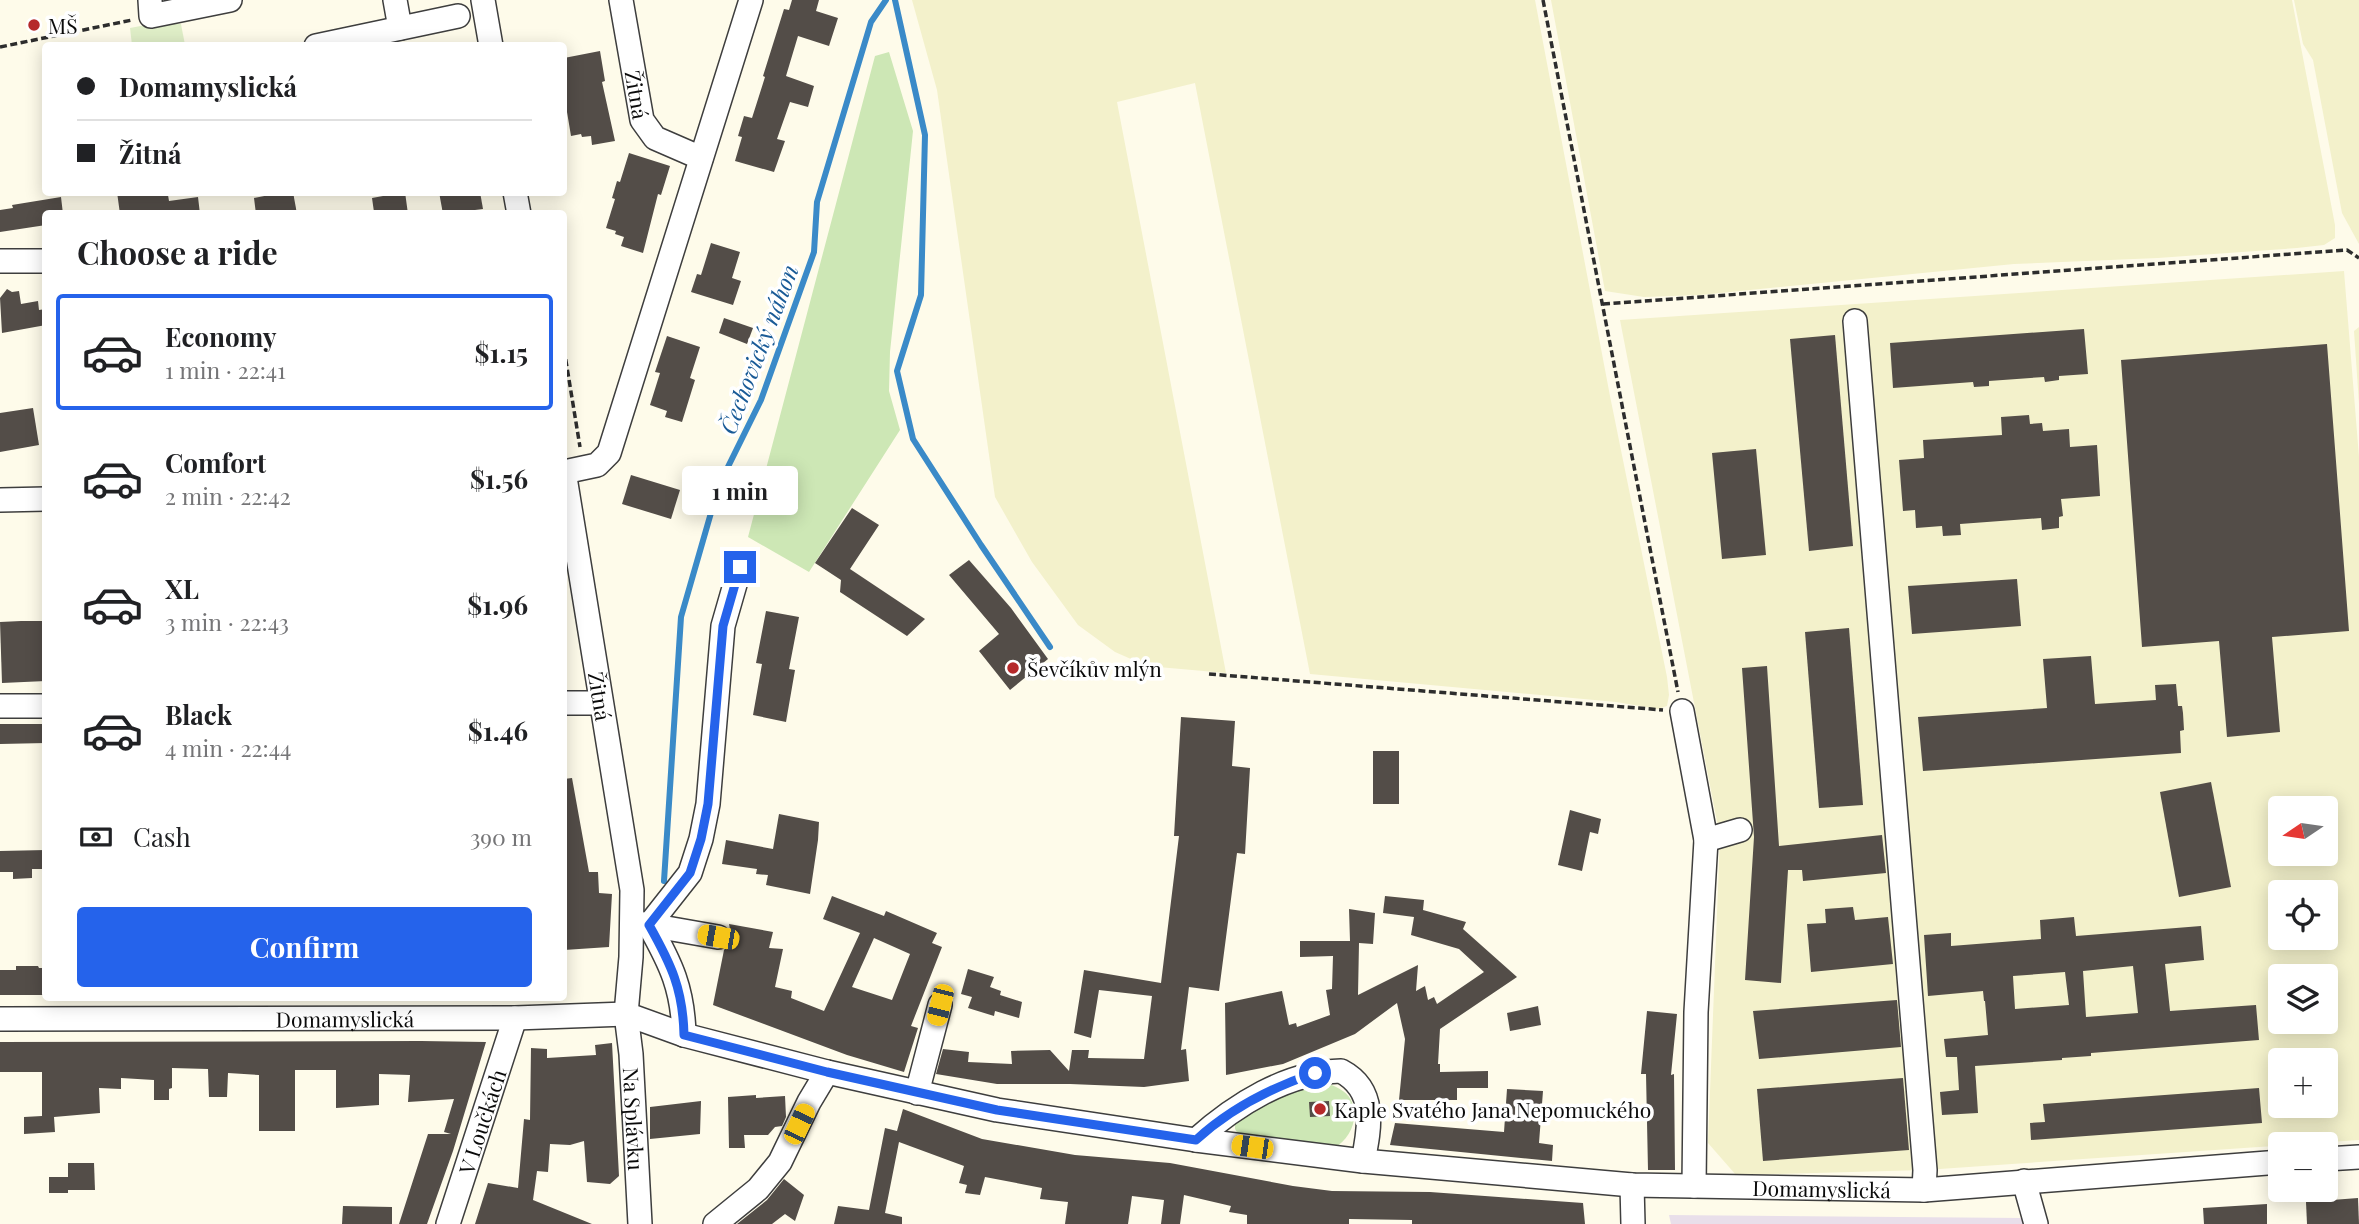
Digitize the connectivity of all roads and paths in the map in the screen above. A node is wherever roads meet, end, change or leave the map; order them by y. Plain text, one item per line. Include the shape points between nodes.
1 (230, 0) edge
2 (395, 0) edge
3 (483, 0) edge
4 (621, 0) edge
5 (751, 0) edge
6 (1543, 0) edge
7 (150, 8) edge
8 (458, 16) dead end
9 (400, 28) junction
10 (335, 42) edge
11 (490, 42) edge
12 (0, 47) edge
13 (701, 158) junction
14 (2359, 258) edge
15 (0, 261) edge
16 (42, 261) edge
17 (1602, 304) junction
18 (1855, 321) dead end
19 (567, 471) edge
20 (567, 491) edge
21 (42, 499) edge
22 (0, 500) edge
23 (740, 567) dead end
24 (1209, 674) dead end
25 (567, 703) edge
26 (600, 703) junction
27 (0, 706) edge
28 (42, 706) edge
29 (1682, 711) junction
30 (1740, 830) dead end
31 (1706, 840) junction
32 (640, 923) junction
33 (718, 937) dead end
34 (940, 1005) dead end
35 (626, 1014) junction
36 (515, 1018) junction
37 (0, 1019) edge
38 (684, 1035) junction
39 (827, 1072) junction
40 (917, 1093) junction
41 (1196, 1140) junction
42 (2359, 1157) edge
43 (2338, 1158) edge
44 (1363, 1161) junction
45 (2268, 1163) edge
46 (2024, 1181) junction
47 (1632, 1185) junction
48 (1694, 1186) junction
49 (1924, 1190) junction
50 (448, 1224) edge
51 (640, 1224) edge
52 (715, 1224) edge
53 (1633, 1224) edge
54 (2036, 1224) edge

1 - 7 street
2 - 9 street
3 - 11 street
4 - 13 street, Žitná via 642,120 655,138
5 - 13 street, Žitná
6 - 17 path
7 - 12 path
8 - 9 street
9 - 10 street
13 - 19 street, Žitná via 609,453 597,465
14 - 17 path via 2347,250
15 - 16 street
17 - 29 path
18 - 49 street
20 - 26 street, Žitná
21 - 22 street
23 - 32 street via 723,626 701,839 690,873
24 - 29 path
25 - 26 street
26 - 32 street, Žitná
27 - 28 street
29 - 31 street
30 - 31 street
31 - 48 street via 1696,1012
32 - 33 street
32 - 35 street, Žitná via 631,957
32 - 38 street, Žitná via 668,959 681,993
34 - 40 street
35 - 36 street, Domamyslická
35 - 38 street, Domamyslická
35 - 51 street, Na Splávku
36 - 37 street, Domamyslická
36 - 50 street, V Loučkách
38 - 39 street, Domamyslická
39 - 40 street, Domamyslická
39 - 52 street via 780,1162 758,1189
40 - 41 street, Domamyslická
41 - 44 street, Domamyslická
41 - 44 street via 1216,1122 1265,1093 1315,1073 1341,1071 1358,1082 1368,1102
42 - 43 street
44 - 47 street, Domamyslická
45 - 46 street, Domamyslická
46 - 49 street, Domamyslická
46 - 54 street
47 - 48 street, Domamyslická
47 - 53 street
48 - 49 street, Domamyslická

